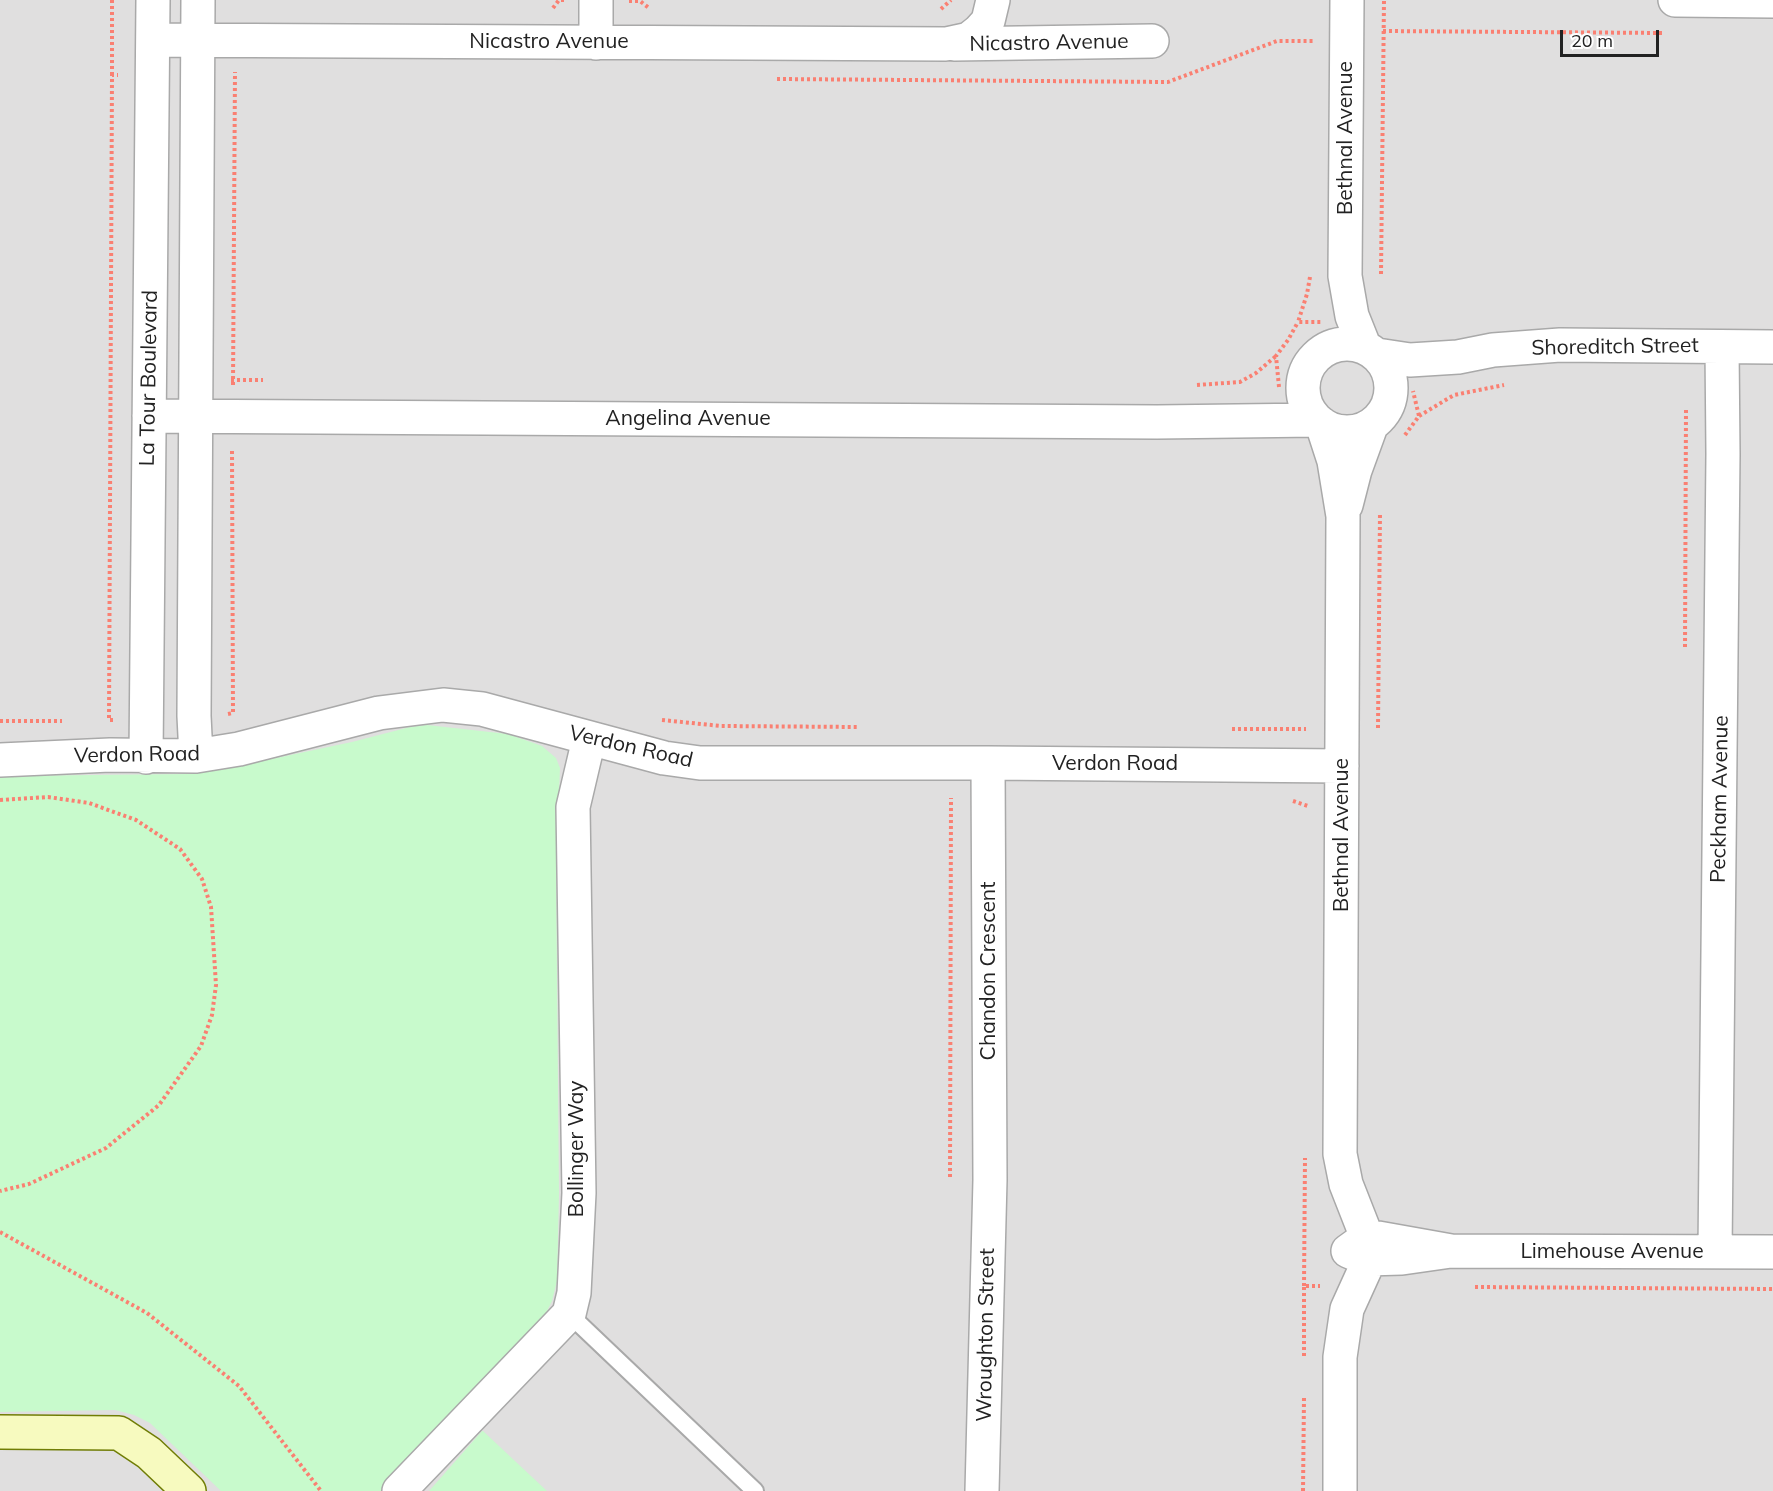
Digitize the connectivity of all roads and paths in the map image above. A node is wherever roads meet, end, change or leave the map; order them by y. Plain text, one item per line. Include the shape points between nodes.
1 (112, 0) edge
2 (153, 0) edge
3 (198, 0) edge
4 (596, 0) edge
5 (951, 0) edge
6 (1347, 0) edge
7 (1384, 0) edge
8 (1675, 0) edge
9 (1773, 1) edge
10 (941, 9) dead end
11 (990, 11) edge
12 (1383, 31) junction
13 (1667, 33) dead end
14 (153, 40) junction
15 (198, 41) junction
16 (1152, 41) dead end
17 (1347, 42) junction
18 (1384, 42) junction
19 (596, 43) junction
20 (946, 44) junction
21 (112, 75) junction
22 (152, 76) junction
23 (198, 76) junction
24 (765, 79) dead end
25 (1345, 276) junction
26 (1381, 279) dead end
27 (1722, 346) junction
28 (1773, 347) edge
29 (1371, 351) junction
30 (1458, 357) junction
31 (1309, 368) junction
32 (1510, 384) dead end
33 (1380, 415) junction
34 (149, 416) junction
35 (1419, 416) dead end
36 (196, 417) junction
37 (232, 417) junction
38 (1227, 420) junction
39 (1319, 422) junction
40 (1380, 503) dead end
41 (1343, 516) junction
42 (244, 712) dead end
43 (233, 713) junction
44 (194, 716) junction
45 (146, 718) junction
46 (654, 718) dead end
47 (0, 721) edge
48 (64, 721) dead end
49 (864, 727) dead end
50 (1225, 729) dead end
51 (1306, 729) dead end
52 (1378, 736) dead end
53 (589, 739) junction
54 (146, 756) junction
55 (196, 756) junction
56 (0, 760) edge
57 (988, 763) junction
58 (1342, 766) junction
59 (951, 798) dead end
60 (0, 800) edge
61 (950, 1177) dead end
62 (990, 1180) joint
63 (0, 1191) edge
64 (0, 1232) edge
65 (1360, 1250) junction
66 (1715, 1252) junction
67 (1773, 1252) edge
68 (1470, 1287) dead end
69 (1773, 1289) edge
70 (569, 1314) junction
71 (0, 1432) edge
72 (189, 1491) edge
73 (321, 1491) edge
74 (399, 1491) edge
75 (755, 1491) edge
76 (982, 1491) edge
77 (1340, 1491) edge

1 - 21 path
2 - 14 street, La Tour Boulevard
3 - 15 street
4 - 19 street
5 - 10 path
6 - 17 street, Bethnal Avenue
7 - 12 path
8 - 9 street
11 - 20 street, Nicastro Avenue via 969,39
12 - 13 path
12 - 18 path
14 - 15 street, Nicastro Avenue
14 - 22 street, La Tour Boulevard
15 - 19 street, Nicastro Avenue
15 - 23 street
16 - 20 street, Nicastro Avenue
17 - 18 path
17 - 24 path via 1277,40 1168,82
17 - 25 street, Bethnal Avenue
18 - 26 path
19 - 20 street, Nicastro Avenue
21 - 22 path
21 - 45 path via 109,720
22 - 34 street, La Tour Boulevard
23 - 36 street
23 - 37 path via 235,76
25 - 29 street, Bethnal Avenue via 1352,316
25 - 31 street, Bethnal Avenue via 1333,322
27 - 28 street, Shoreditch Street
27 - 30 street, Shoreditch Street via 1560,345
27 - 66 street, Peckham Avenue
29 - 30 street, Shoreditch Street via 1410,360
29 - 31 street via 1351,344 1337,345 1324,350
29 - 33 street via 1386,365 1391,378 1392,391
30 - 33 street, Shoreditch Street via 1406,388
31 - 38 street, Angelina Avenue via 1271,404
31 - 39 street via 1304,399
32 - 35 path via 1454,395
33 - 39 street via 1359,431 1346,433
33 - 41 street, Bethnal Avenue via 1355,470
34 - 36 street, Angelina Avenue
34 - 45 street, La Tour Boulevard
36 - 37 street, Angelina Avenue
36 - 44 street
37 - 38 street, Angelina Avenue
37 - 43 path
38 - 39 street, Angelina Avenue
39 - 41 street, Bethnal Avenue via 1334,461
40 - 52 path
41 - 58 street, Bethnal Avenue
42 - 43 path
43 - 44 path
44 - 55 street
45 - 54 street, La Tour Boulevard
46 - 49 path via 721,726
47 - 48 path
50 - 51 path
53 - 55 street, Verdon Road via 482,709 443,705 379,713 239,749
53 - 57 street, Verdon Road via 700,764
53 - 70 street, Bollinger Way via 573,807 579,1193 574,1293
54 - 55 street, Verdon Road
54 - 56 street, Verdon Road
57 - 58 street, Verdon Road
57 - 62 street, Chandon Crescent
58 - 65 street, Bethnal Avenue via 1340,1155 1332,1207 1344,1235
59 - 61 path
60 - 63 path via 48,797 89,803 136,820 180,849 202,879 211,908 216,986 212,1015 201,1046 159,1105 106,1148 29,1184
62 - 76 street, Wroughton Street
64 - 73 path via 147,1313 239,1386
65 - 66 street, Limehouse Avenue via 1378,1238 1451,1251
65 - 77 street via 1367,1265 1347,1309 1340,1357
66 - 67 street, Limehouse Avenue
68 - 69 path
70 - 74 street
70 - 75 lane
71 - 72 street via 119,1433 149,1453

